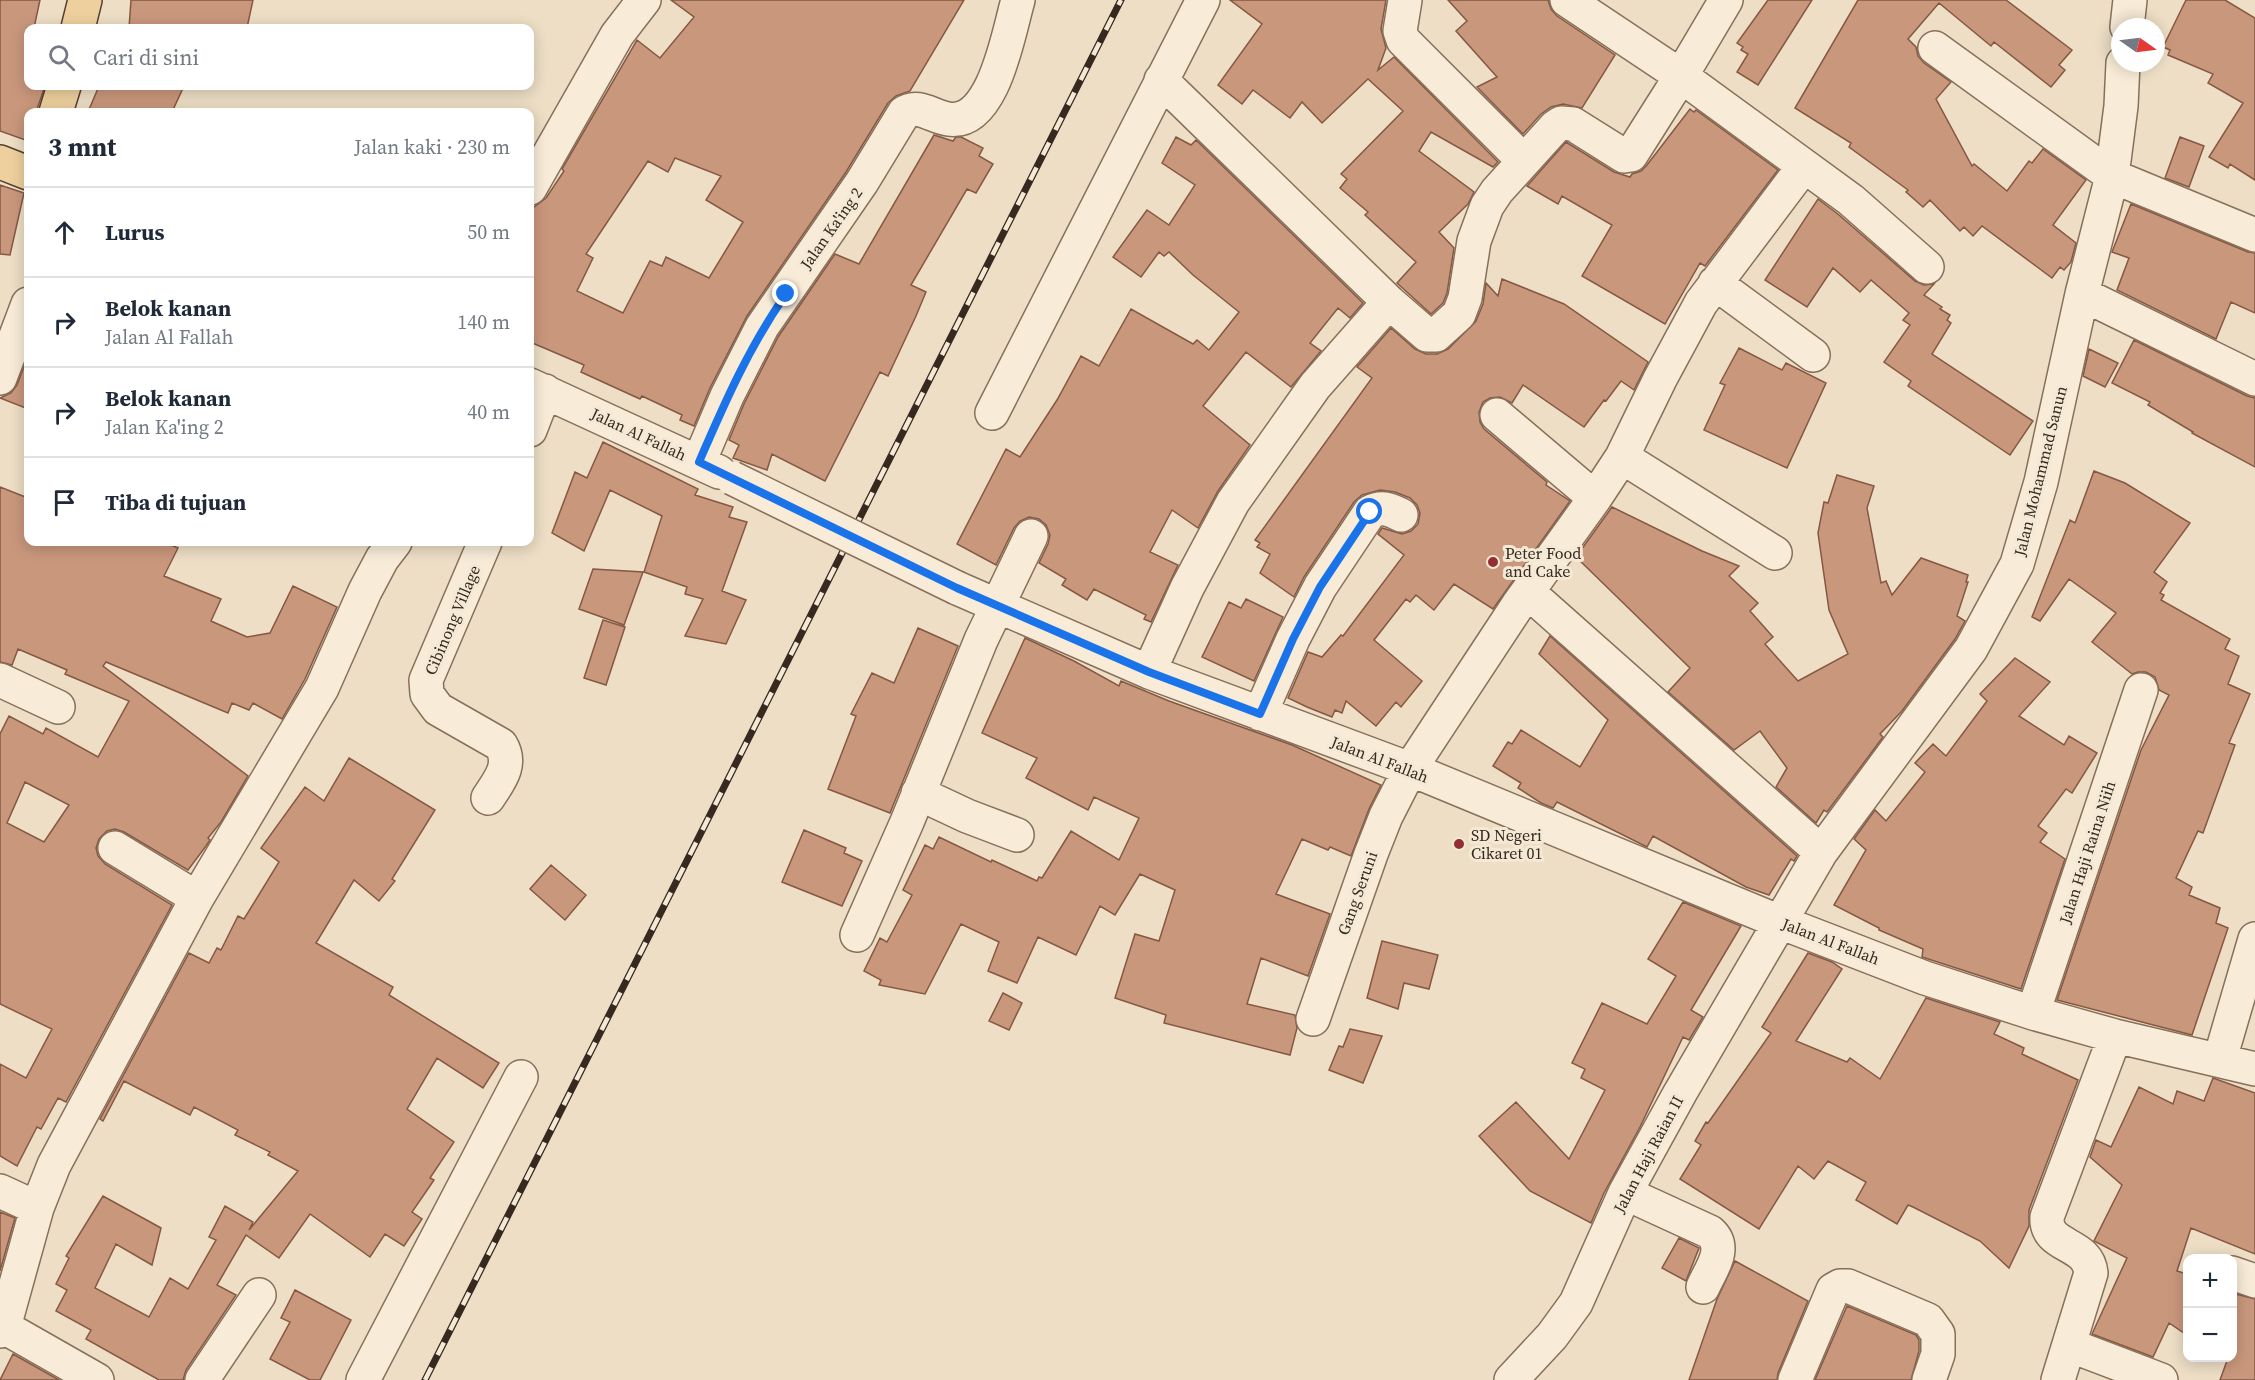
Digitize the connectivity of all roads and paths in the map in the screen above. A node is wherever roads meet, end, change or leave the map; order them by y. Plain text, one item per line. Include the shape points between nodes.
1 (85, 0) edge
2 (644, 0) edge
3 (1018, 0) edge
4 (1203, 0) edge
5 (1405, 0) edge
6 (1567, 0) edge
7 (1726, 0) edge
8 (2130, 0) edge
9 (2128, 18) edge
10 (79, 24) edge
11 (1935, 48) dead end
12 (2123, 72) edge
13 (1681, 76) junction
14 (1161, 80) junction
15 (63, 90) edge
16 (57, 108) edge
17 (1524, 161) junction
18 (0, 162) edge
19 (1804, 166) junction
20 (24, 171) edge
21 (2112, 176) junction
22 (534, 181) edge
23 (2255, 235) edge
24 (1927, 267) dead end
25 (1715, 283) junction
26 (2082, 294) junction
27 (1389, 302) junction
28 (24, 315) edge
29 (1813, 355) dead end
30 (0, 378) edge
31 (2255, 380) edge
32 (537, 388) edge
33 (534, 406) edge
34 (992, 413) dead end
35 (1497, 415) dead end
36 (1622, 457) junction
37 (699, 462) junction
38 (1595, 498) junction
39 (1401, 515) dead end
40 (1031, 536) dead end
41 (392, 546) edge
42 (483, 546) edge
43 (1775, 553) dead end
44 (1528, 592) junction
45 (999, 605) junction
46 (1149, 672) junction
47 (0, 680) edge
48 (2141, 690) dead end
49 (58, 707) dead end
50 (1260, 714) junction
51 (1410, 769) junction
52 (918, 793) junction
53 (488, 798) dead end
54 (1017, 835) dead end
55 (115, 848) dead end
56 (1821, 852) junction
57 (197, 898) junction
58 (1780, 922) junction
59 (857, 935) dead end
60 (2255, 939) edge
61 (2033, 1013) junction
62 (1313, 1019) dead end
63 (2115, 1036) junction
64 (2220, 1059) junction
65 (2255, 1069) edge
66 (521, 1077) dead end
67 (0, 1191) edge
68 (1625, 1193) junction
69 (37, 1208) junction
70 (2237, 1275) edge
71 (2255, 1281) edge
72 (1703, 1287) dead end
73 (259, 1295) dead end
74 (2, 1329) edge
75 (2069, 1345) junction
76 (1934, 1367) edge
77 (97, 1380) edge
78 (202, 1380) edge
79 (363, 1380) edge
80 (1511, 1380) edge
81 (1795, 1380) edge
82 (2058, 1380) edge
83 (2161, 1380) edge

1 - 10 main road
2 - 22 street via 617,34
3 - 37 street, Jalan Ka'ing 2 via 1001,66 991,87 971,112 961,119 948,120 910,109 898,122 862,182 762,327
4 - 14 street
5 - 17 street via 1400,31 1403,40
6 - 13 street
7 - 13 street
8 - 9 street
11 - 21 street
12 - 21 street, Jalan Mohammad Sanun
13 - 17 street via 1631,155 1624,156 1567,123 1556,127
13 - 19 street
14 - 27 street
14 - 34 street
15 - 16 main road
17 - 27 street via 1486,206 1474,241 1459,314 1436,334 1427,335
18 - 20 main road
19 - 24 street via 1851,200
19 - 25 street, Gang Seruni
21 - 23 street
21 - 26 street, Jalan Mohammad Sanun
25 - 29 street
25 - 36 street, Gang Seruni
26 - 31 street
26 - 56 street, Jalan Mohammad Sanun via 2041,482 2017,564 1971,649
27 - 46 street via 1315,386 1233,502 1187,588
28 - 30 street
32 - 33 street
32 - 37 street, Jalan Al Fallah
35 - 38 street
36 - 38 street, Gang Seruni
36 - 43 street
37 - 45 street, Jalan Al Fallah, bridge
38 - 44 street, Gang Seruni
39 - 50 street via 1387,508 1370,512 1320,587
40 - 45 street
41 - 57 street via 365,591 322,688
42 - 53 street, Cibinong Village via 426,680 427,694 438,709 501,745 506,753 504,771
44 - 51 street, Gang Seruni
44 - 56 street
45 - 46 street, Jalan Al Fallah
45 - 52 street
46 - 50 street, Jalan Al Fallah
47 - 49 street
48 - 61 street, Jalan Haji Raina Niih
50 - 51 street, Jalan Al Fallah
51 - 58 street, Jalan Al Fallah
51 - 62 street, Gang Seruni via 1374,845
52 - 54 street
52 - 59 street
55 - 57 street
56 - 58 street, Jalan Mohammad Sanun
57 - 69 street via 54,1165
58 - 61 street, Jalan Al Fallah via 1925,978
58 - 68 street, Jalan Haji Raian II
60 - 64 street
61 - 63 street, Jalan Al Fallah
63 - 64 street, Jalan Al Fallah
63 - 75 street via 2047,1216 2054,1237 2079,1251 2090,1264 2089,1283
64 - 65 street, Jalan Al Fallah
66 - 79 street
67 - 69 street
68 - 72 street via 1716,1237 1718,1255
68 - 80 street, Jalan Haji Raian II via 1576,1303
69 - 74 street
70 - 71 street
73 - 78 street
74 - 77 street
75 - 82 street
75 - 83 street
76 - 81 street via 1938,1334 1928,1320 1840,1286 1828,1299

